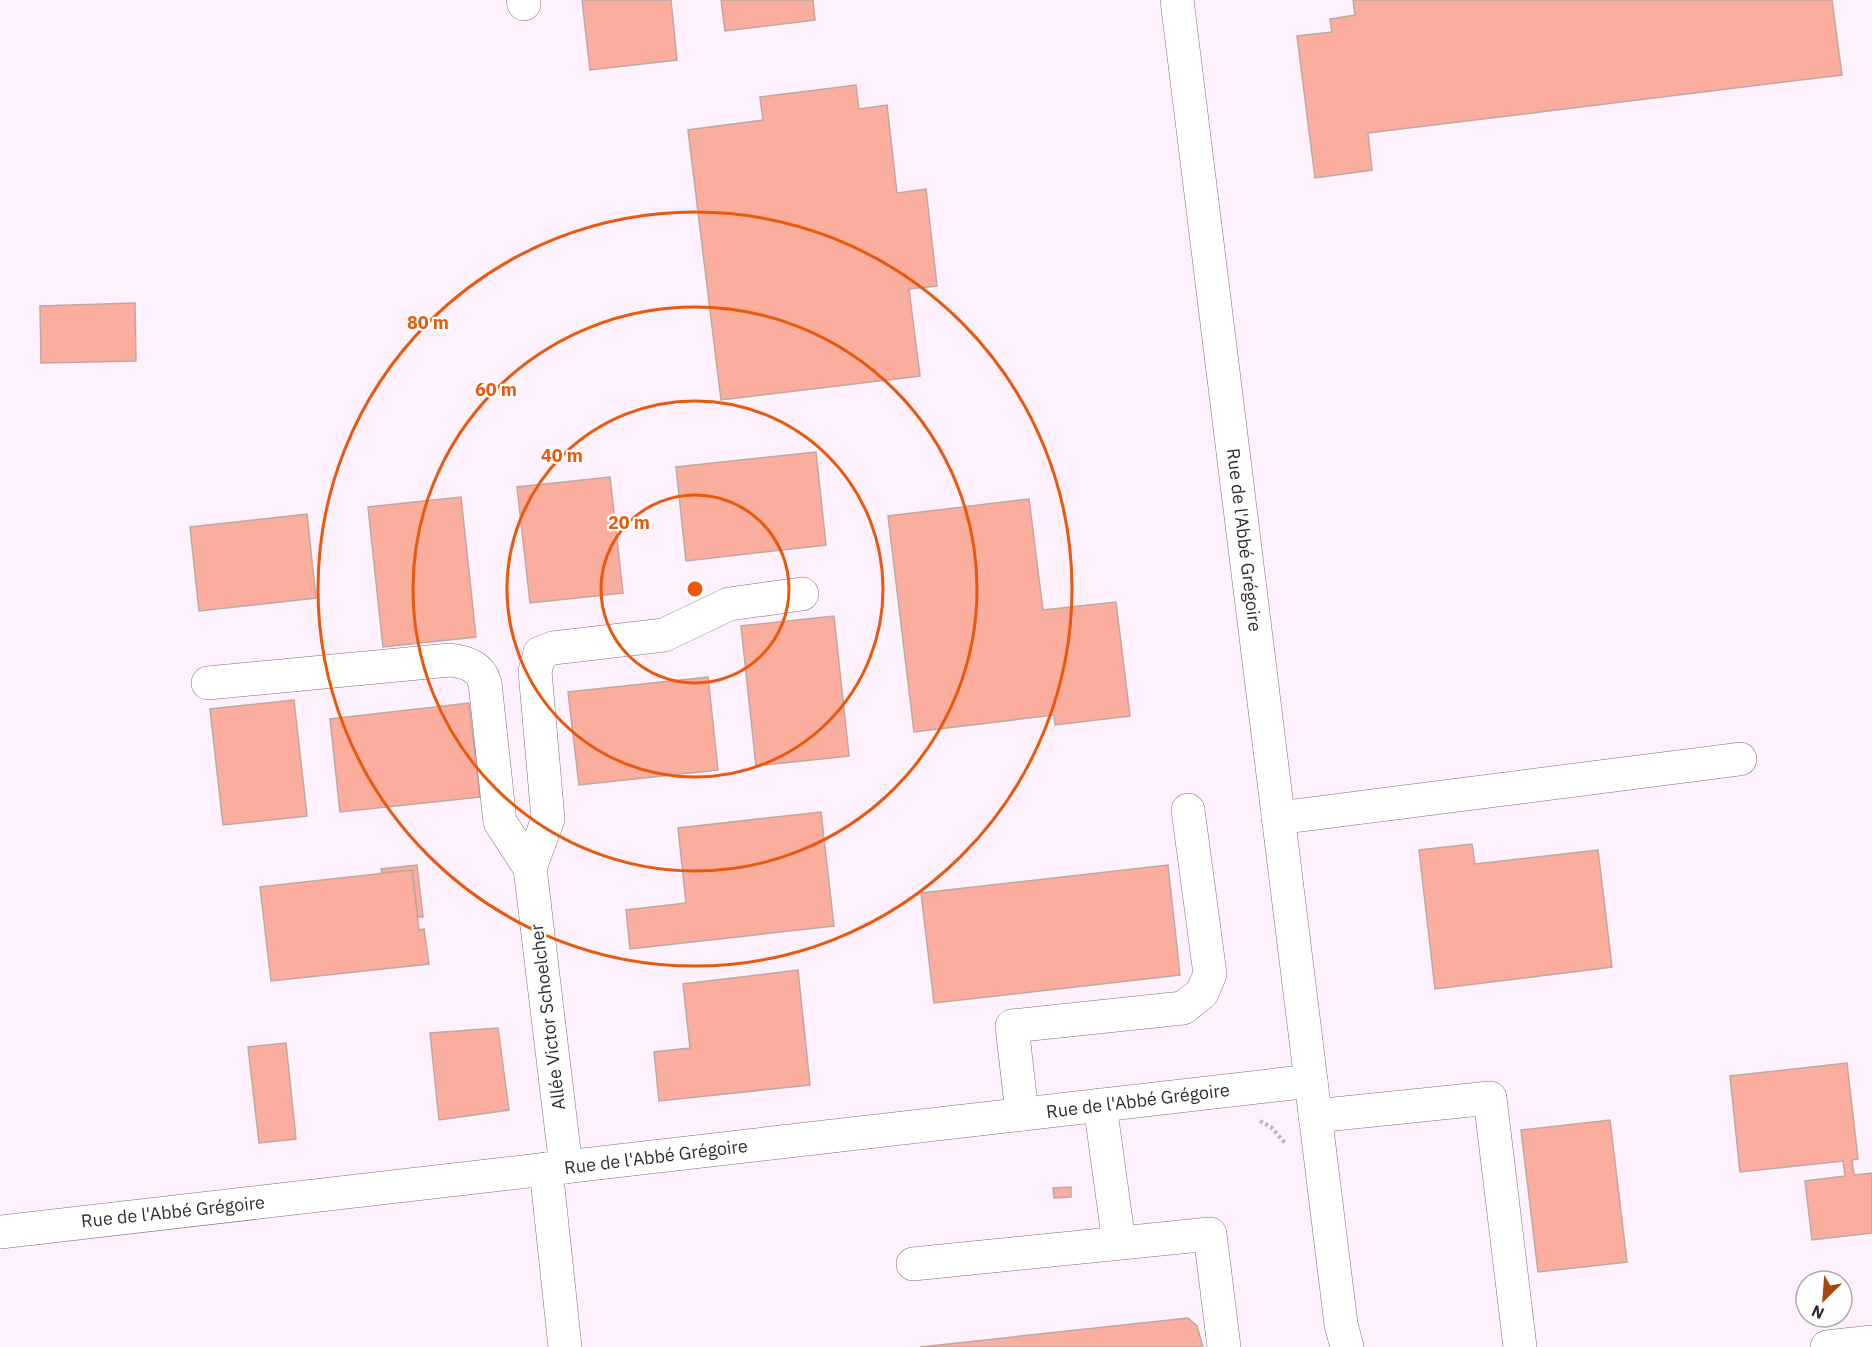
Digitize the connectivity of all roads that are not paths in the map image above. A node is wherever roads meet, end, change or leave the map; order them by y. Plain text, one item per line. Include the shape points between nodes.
1 (1177, 0) edge
2 (801, 594) dead end
3 (208, 683) dead end
4 (1740, 759) dead end
5 (1188, 810) dead end
6 (1278, 818) junction
7 (530, 868) junction
8 (1311, 1081) junction
9 (1100, 1105) junction
10 (1022, 1114) junction
11 (1315, 1116) junction
12 (556, 1168) junction
13 (0, 1232) edge
14 (1119, 1243) junction
15 (913, 1264) dead end
16 (1872, 1342) edge
17 (565, 1347) edge
18 (1224, 1347) edge
19 (1347, 1347) edge
20 (1520, 1347) edge
21 (1827, 1347) edge

1 - 6 street, Rue de l'Abbé Grégoire
2 - 7 street, Allée Victor Schoelcher via 729,604 664,635 553,648 540,653 535,671 548,819
3 - 7 street, Allée Victor Schoelcher via 450,660 472,665 485,682 500,822
4 - 6 street
5 - 10 street via 1210,974 1202,993 1184,1008 1012,1026
6 - 8 street, Rue de l'Abbé Grégoire
7 - 12 street, Allée Victor Schoelcher
8 - 9 street, Rue de l'Abbé Grégoire
8 - 11 street, Rue de l'Abbé Grégoire
9 - 10 street, Rue de l'Abbé Grégoire
9 - 14 street
10 - 12 street, Rue de l'Abbé Grégoire
11 - 19 street, Rue de l'Abbé Grégoire
11 - 20 street via 1490,1098
12 - 13 street, Rue de l'Abbé Grégoire
12 - 17 street, Allée Victor Schoelcher
14 - 15 street
14 - 18 street via 1210,1234
16 - 21 street

